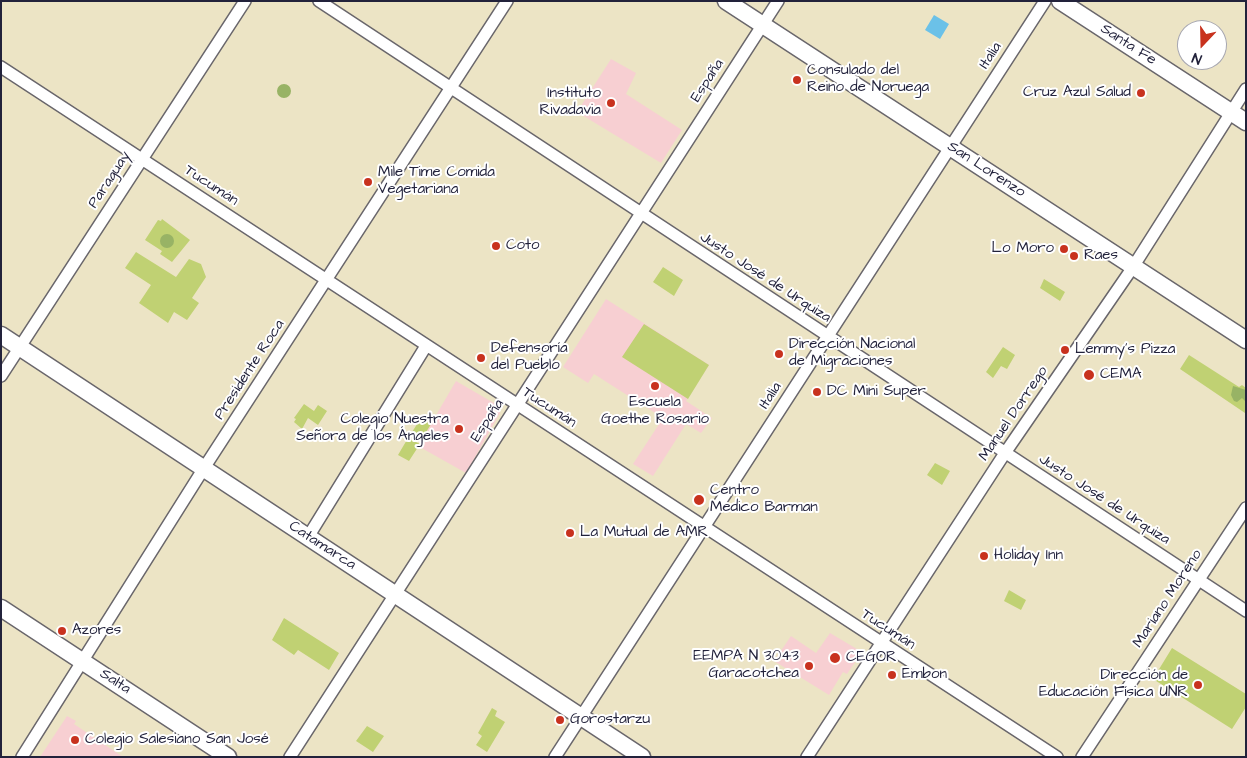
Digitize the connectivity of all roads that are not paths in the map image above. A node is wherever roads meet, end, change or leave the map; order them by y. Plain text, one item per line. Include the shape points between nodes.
1 (245, 1) edge
2 (319, 1) edge
3 (507, 1) edge
4 (726, 1) edge
5 (778, 1) edge
6 (1045, 1) edge
7 (1060, 1) edge
8 (762, 25) junction
9 (1, 67) edge
10 (450, 89) junction
11 (1246, 89) edge
12 (1231, 113) junction
13 (1246, 122) edge
14 (950, 147) junction
15 (142, 159) junction
16 (640, 214) junction
17 (1133, 267) junction
18 (326, 280) junction
19 (1, 335) edge
20 (827, 336) junction
21 (1246, 340) edge
22 (426, 346) junction
23 (20, 347) junction
24 (1, 376) edge
25 (516, 404) junction
26 (1005, 453) junction
27 (204, 468) junction
28 (1246, 508) edge
29 (704, 527) junction
30 (308, 537) junction
31 (1199, 580) junction
32 (394, 593) junction
33 (1, 608) edge
34 (1246, 611) edge
35 (880, 643) junction
36 (82, 661) junction
37 (581, 716) junction
38 (22, 757) edge
39 (228, 757) edge
40 (290, 757) edge
41 (555, 757) edge
42 (642, 757) edge
43 (807, 757) edge
44 (1057, 757) edge
45 (1082, 757) edge

1 - 15 street, Paraguay
2 - 10 street, Justo José de Urquiza
3 - 10 street, Presidente Roca
4 - 8 main road, San Lorenzo
5 - 8 street, España
6 - 14 street, Italia
7 - 12 main road, Santa Fe
8 - 14 main road, San Lorenzo
8 - 16 street, España
9 - 15 street, Tucumán
10 - 16 street, Justo José de Urquiza
10 - 18 street, Presidente Roca
11 - 12 street, Manuel Dorrego
12 - 13 main road, Santa Fe
12 - 17 street, Manuel Dorrego
14 - 17 main road, San Lorenzo
14 - 20 street, Italia
15 - 18 street, Tucumán
15 - 23 street, Paraguay
16 - 20 street, Justo José de Urquiza
16 - 25 street, España
17 - 21 main road, San Lorenzo
17 - 26 street, Manuel Dorrego
18 - 22 street, Tucumán
18 - 27 street, Presidente Roca
19 - 23 main road, Catamarca
20 - 26 street, Justo José de Urquiza
20 - 29 street, Italia
22 - 25 street, Tucumán
22 - 30 street
23 - 24 street, Paraguay
23 - 27 main road, Catamarca
25 - 29 street, Tucumán
25 - 32 street, España
26 - 31 street, Justo José de Urquiza
26 - 35 street, Manuel Dorrego
27 - 30 main road, Catamarca
27 - 36 street, Presidente Roca
28 - 31 street, Mariano Moreno
29 - 35 street, Tucumán
29 - 37 street, Italia
30 - 32 main road, Catamarca
31 - 34 street, Justo José de Urquiza
31 - 45 street, Mariano Moreno
32 - 37 main road, Catamarca
32 - 40 street, España
33 - 36 main road, Salta
35 - 43 street, Manuel Dorrego
35 - 44 street, Tucumán
36 - 38 street, Presidente Roca
36 - 39 main road, Salta
37 - 41 street, Italia
37 - 42 main road, Catamarca

